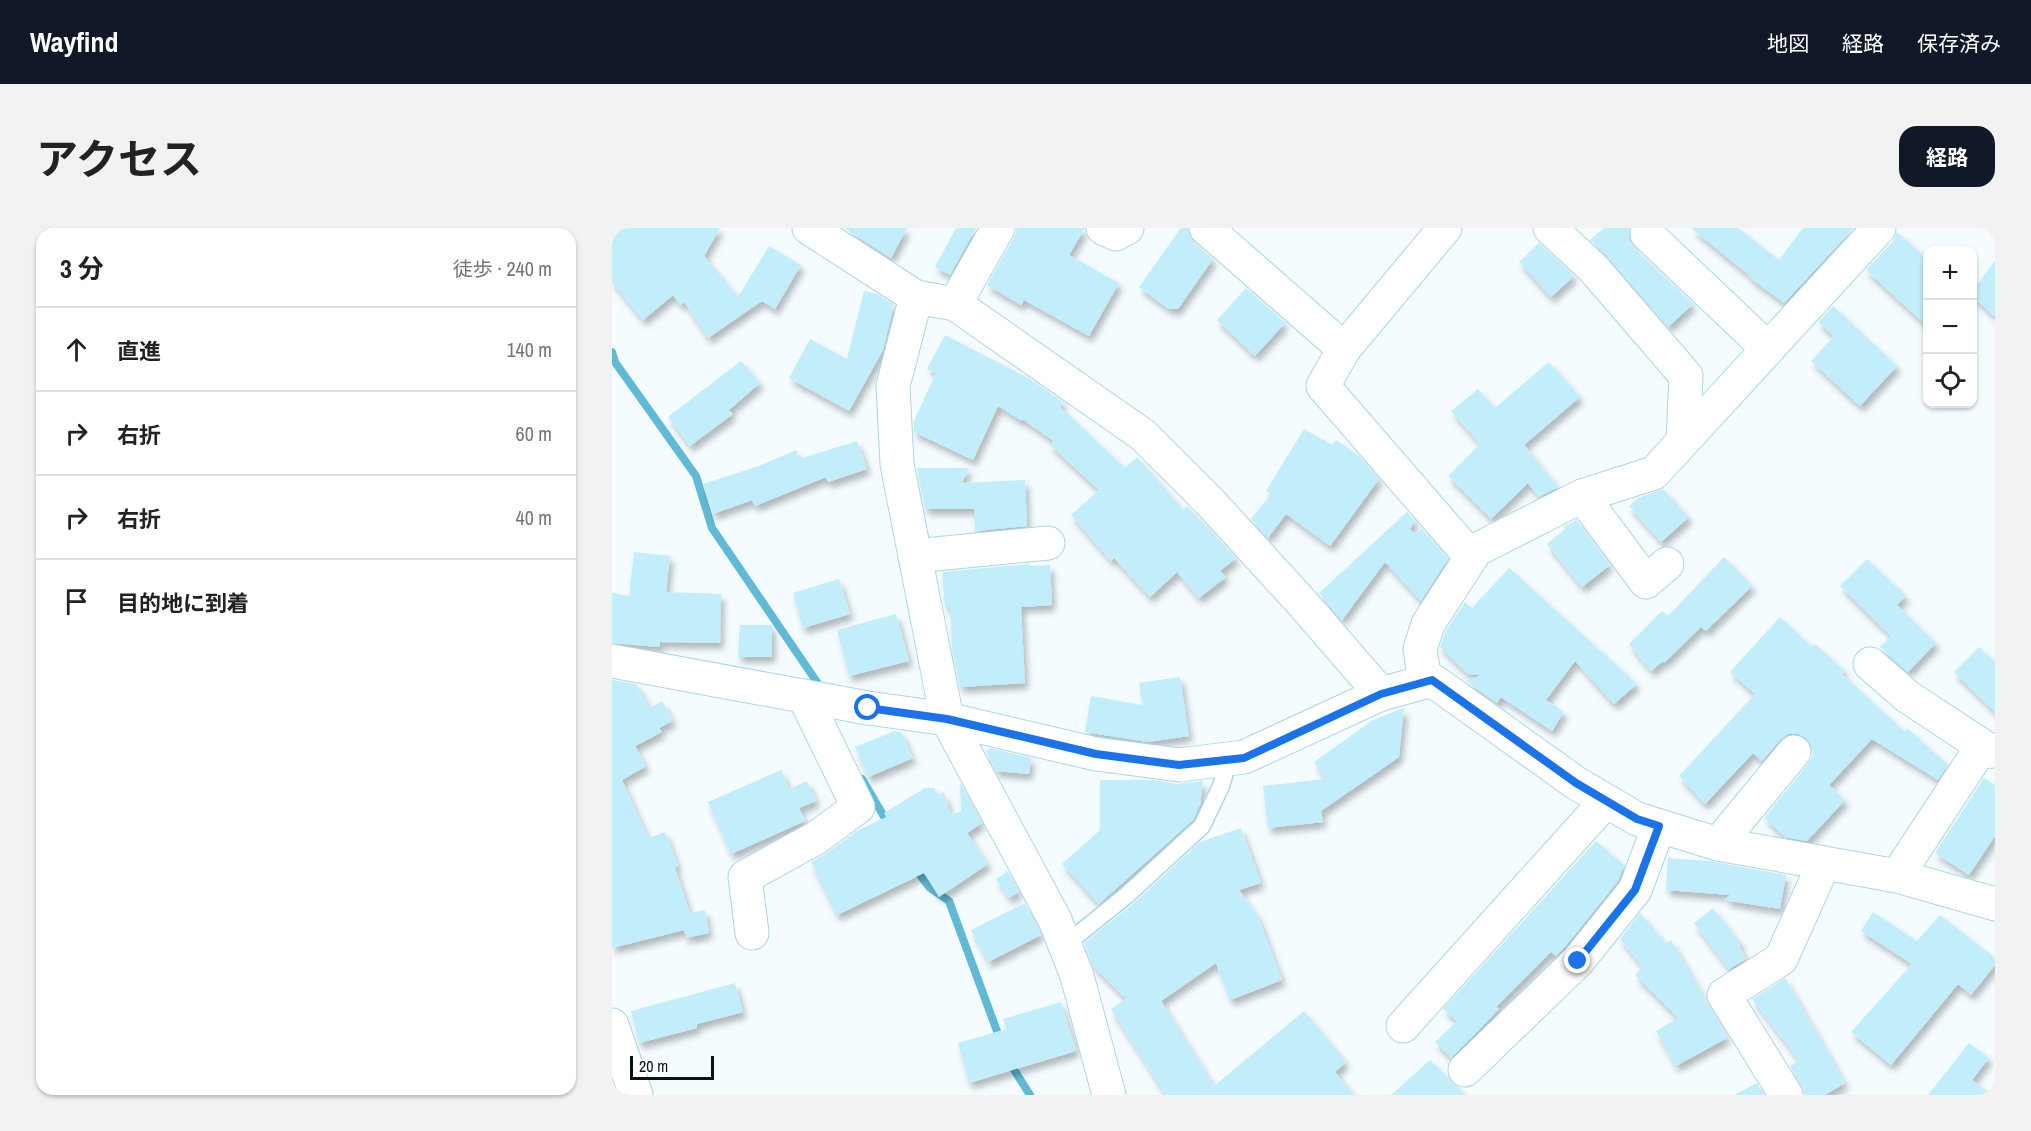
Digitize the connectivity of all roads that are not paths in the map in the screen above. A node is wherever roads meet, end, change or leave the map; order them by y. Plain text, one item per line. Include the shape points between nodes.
1 (809, 228) edge
2 (998, 228) edge
3 (1103, 228) edge
4 (1127, 228) edge
5 (1206, 228) edge
6 (1444, 228) edge
7 (1550, 228) edge
8 (1879, 228) edge
9 (1647, 234) dead end
10 (916, 297) junction
11 (955, 304) junction
12 (1768, 349) junction
13 (1344, 350) junction
14 (1683, 441) junction
15 (1582, 496) junction
16 (1048, 543) dead end
17 (915, 556) junction
18 (1471, 557) junction
19 (1667, 564) dead end
20 (612, 661) edge
21 (1870, 664) dead end
22 (1425, 682) junction
23 (1381, 694) junction
24 (804, 696) junction
25 (947, 719) junction
26 (1992, 751) edge
27 (1794, 752) dead end
28 (1229, 759) junction
29 (1606, 801) junction
30 (1659, 826) junction
31 (1718, 843) junction
32 (1824, 863) junction
33 (1898, 876) junction
34 (1995, 904) edge
35 (752, 933) dead end
36 (1065, 945) junction
37 (612, 1025) edge
38 (1403, 1026) dead end
39 (1465, 1070) dead end
40 (636, 1095) edge
41 (1108, 1095) edge
42 (1786, 1095) edge

1 - 10 street
2 - 11 street
3 - 4 street via 1116,234
5 - 13 street
6 - 13 street
7 - 14 street via 1593,268 1686,375
8 - 12 street
9 - 12 street
10 - 11 street
10 - 17 street via 893,386 897,464
11 - 23 street via 1143,435 1212,503
12 - 14 street
13 - 18 street via 1323,386
14 - 15 street via 1654,473
15 - 18 street via 1476,550
15 - 19 street via 1646,582
16 - 17 street
17 - 25 street
18 - 22 street via 1428,624 1420,649
20 - 24 street
21 - 26 street via 1925,694
22 - 23 street
22 - 29 street via 1432,680
23 - 28 street via 1244,758
24 - 25 street
24 - 35 street via 858,807 816,838 745,878
25 - 28 street via 1096,754 1179,765
25 - 36 street
26 - 33 street via 1979,751
27 - 31 street
28 - 36 lane via 1202,826
29 - 30 street via 1637,819
29 - 38 street
30 - 31 street
30 - 39 street via 1635,890 1578,961
31 - 32 street
32 - 33 street
32 - 42 street via 1781,959 1724,995
33 - 34 street
36 - 41 street
37 - 40 street

